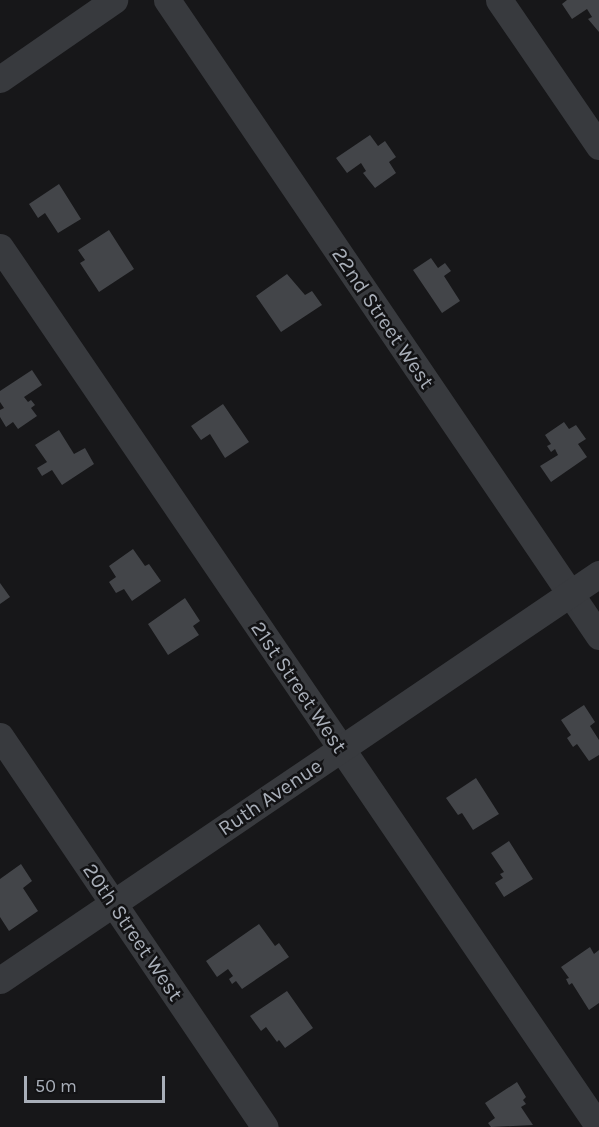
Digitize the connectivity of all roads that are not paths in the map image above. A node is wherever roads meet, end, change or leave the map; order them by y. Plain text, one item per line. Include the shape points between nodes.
1 (114, 0) edge
2 (167, 0) edge
3 (499, 0) edge
4 (0, 79) edge
5 (599, 146) edge
6 (0, 247) edge
7 (599, 574) edge
8 (570, 594) junction
9 (599, 636) edge
10 (0, 736) edge
11 (342, 749) junction
12 (114, 904) junction
13 (0, 980) edge
14 (265, 1127) edge
15 (599, 1127) edge

1 - 4 street
2 - 8 street, 22nd Street West
3 - 5 street
6 - 11 street, 21st Street West
7 - 8 street, Ruth Avenue
8 - 9 street, 22nd Street West
8 - 11 street, Ruth Avenue
10 - 12 street, 20th Street West
11 - 12 street, Ruth Avenue
11 - 15 street, 21st Street West
12 - 13 street, Ruth Avenue
12 - 14 street, 20th Street West

